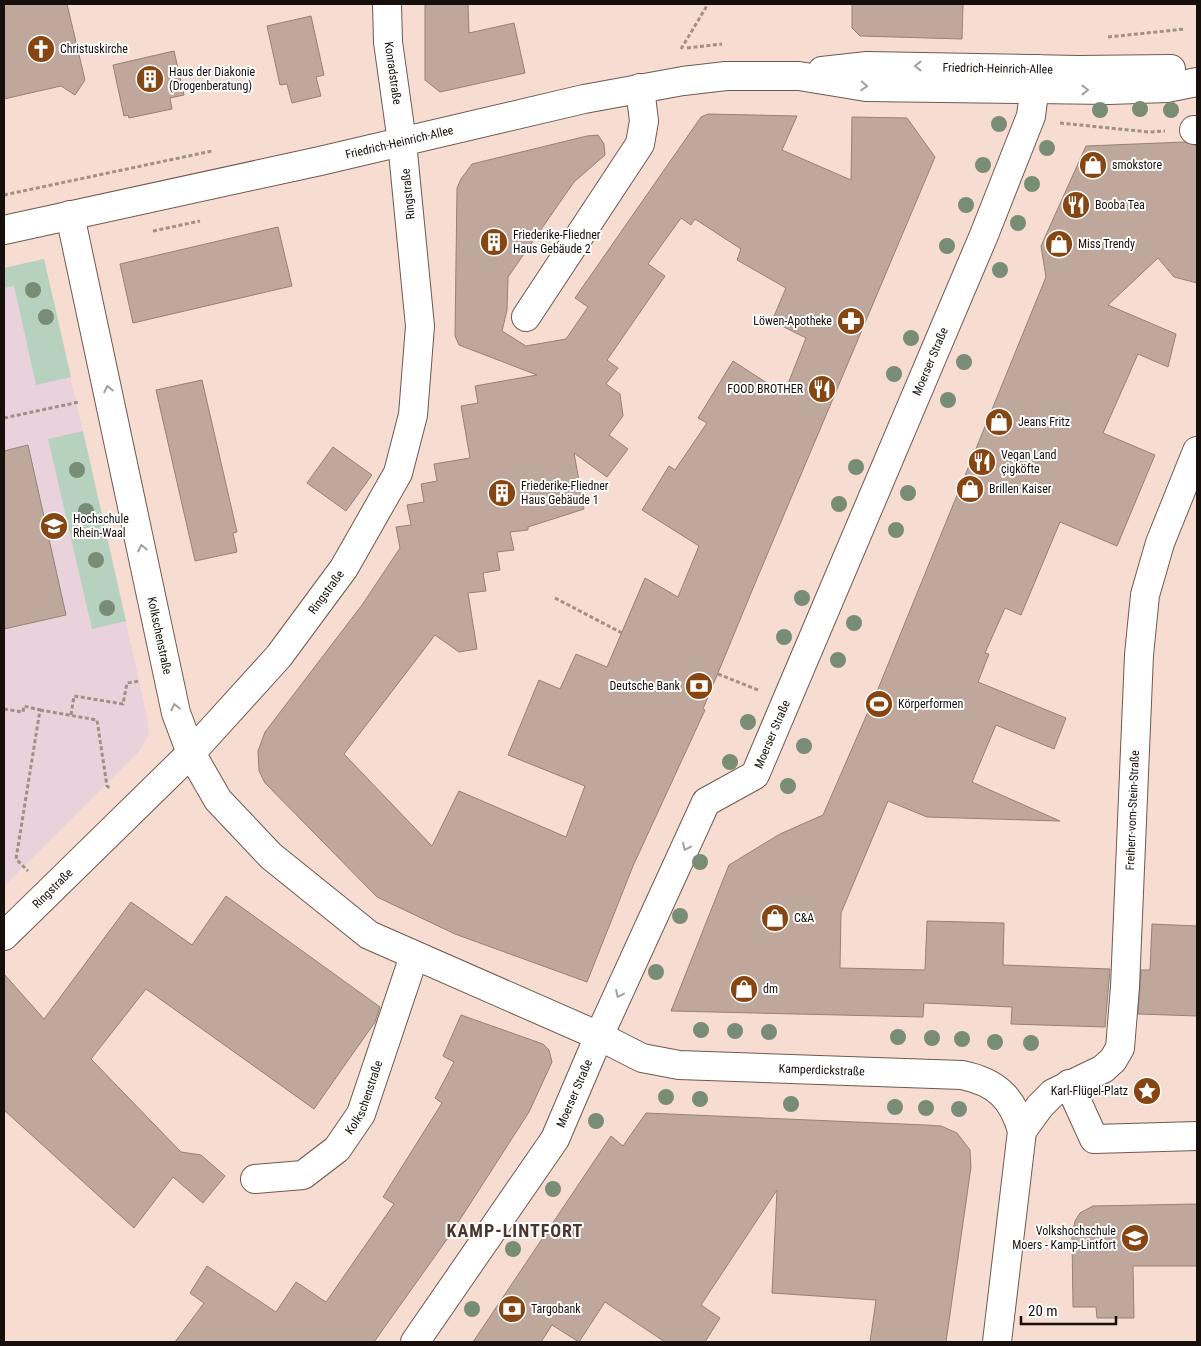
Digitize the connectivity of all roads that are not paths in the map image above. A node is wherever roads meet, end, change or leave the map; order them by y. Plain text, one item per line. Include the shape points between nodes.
1 (387, 4) edge
2 (1197, 64) edge
3 (1197, 82) edge
4 (640, 88) junction
5 (1035, 92) junction
6 (402, 142) junction
7 (70, 215) junction
8 (4, 230) edge
9 (526, 317) dead end
10 (1197, 451) edge
11 (191, 753) junction
12 (4, 936) edge
13 (414, 956) junction
14 (599, 1036) junction
15 (1069, 1084) junction
16 (1022, 1131) junction
17 (1197, 1136) edge
18 (256, 1179) dead end
19 (415, 1342) edge
20 (997, 1342) edge

1 - 6 street, Konradstraße via 388,42
2 - 5 street, Friedrich-Heinrich-Allee
5 -> 3 street, Friedrich-Heinrich-Allee via 1166,88
4 - 5 street, Friedrich-Heinrich-Allee via 726,76 799,76 866,87
4 - 6 street, Friedrich-Heinrich-Allee
4 - 9 street via 644,121 640,144
5 -> 14 street, Moerser Straße via 984,235 755,775 706,802
6 - 7 street, Friedrich-Heinrich-Allee
6 - 11 street, Ringstraße via 420,326 413,415 398,473 344,568 290,642
7 - 8 street, Friedrich-Heinrich-Allee
11 -> 7 street, Kolkschenstraße via 182,733 168,675
10 - 15 street, Freiherr-vom-Stein-Straße via 1160,543 1145,595 1139,655 1120,1048 1103,1068
11 - 12 street, Ringstraße
11 - 13 street, Kolkschenstraße via 218,800 271,856 369,935
13 - 14 street, Kolkschenstraße
13 - 18 street, Kolkschenstraße via 361,1114 337,1149 303,1175
14 - 16 street, Kamperdickstraße via 642,1058 679,1065 912,1072 978,1078 1008,1100
14 - 19 street, Moerser Straße via 555,1139
15 - 16 street, Freiherr-vom-Stein-Straße via 1040,1106
15 - 17 street via 1094,1139
16 - 20 street

